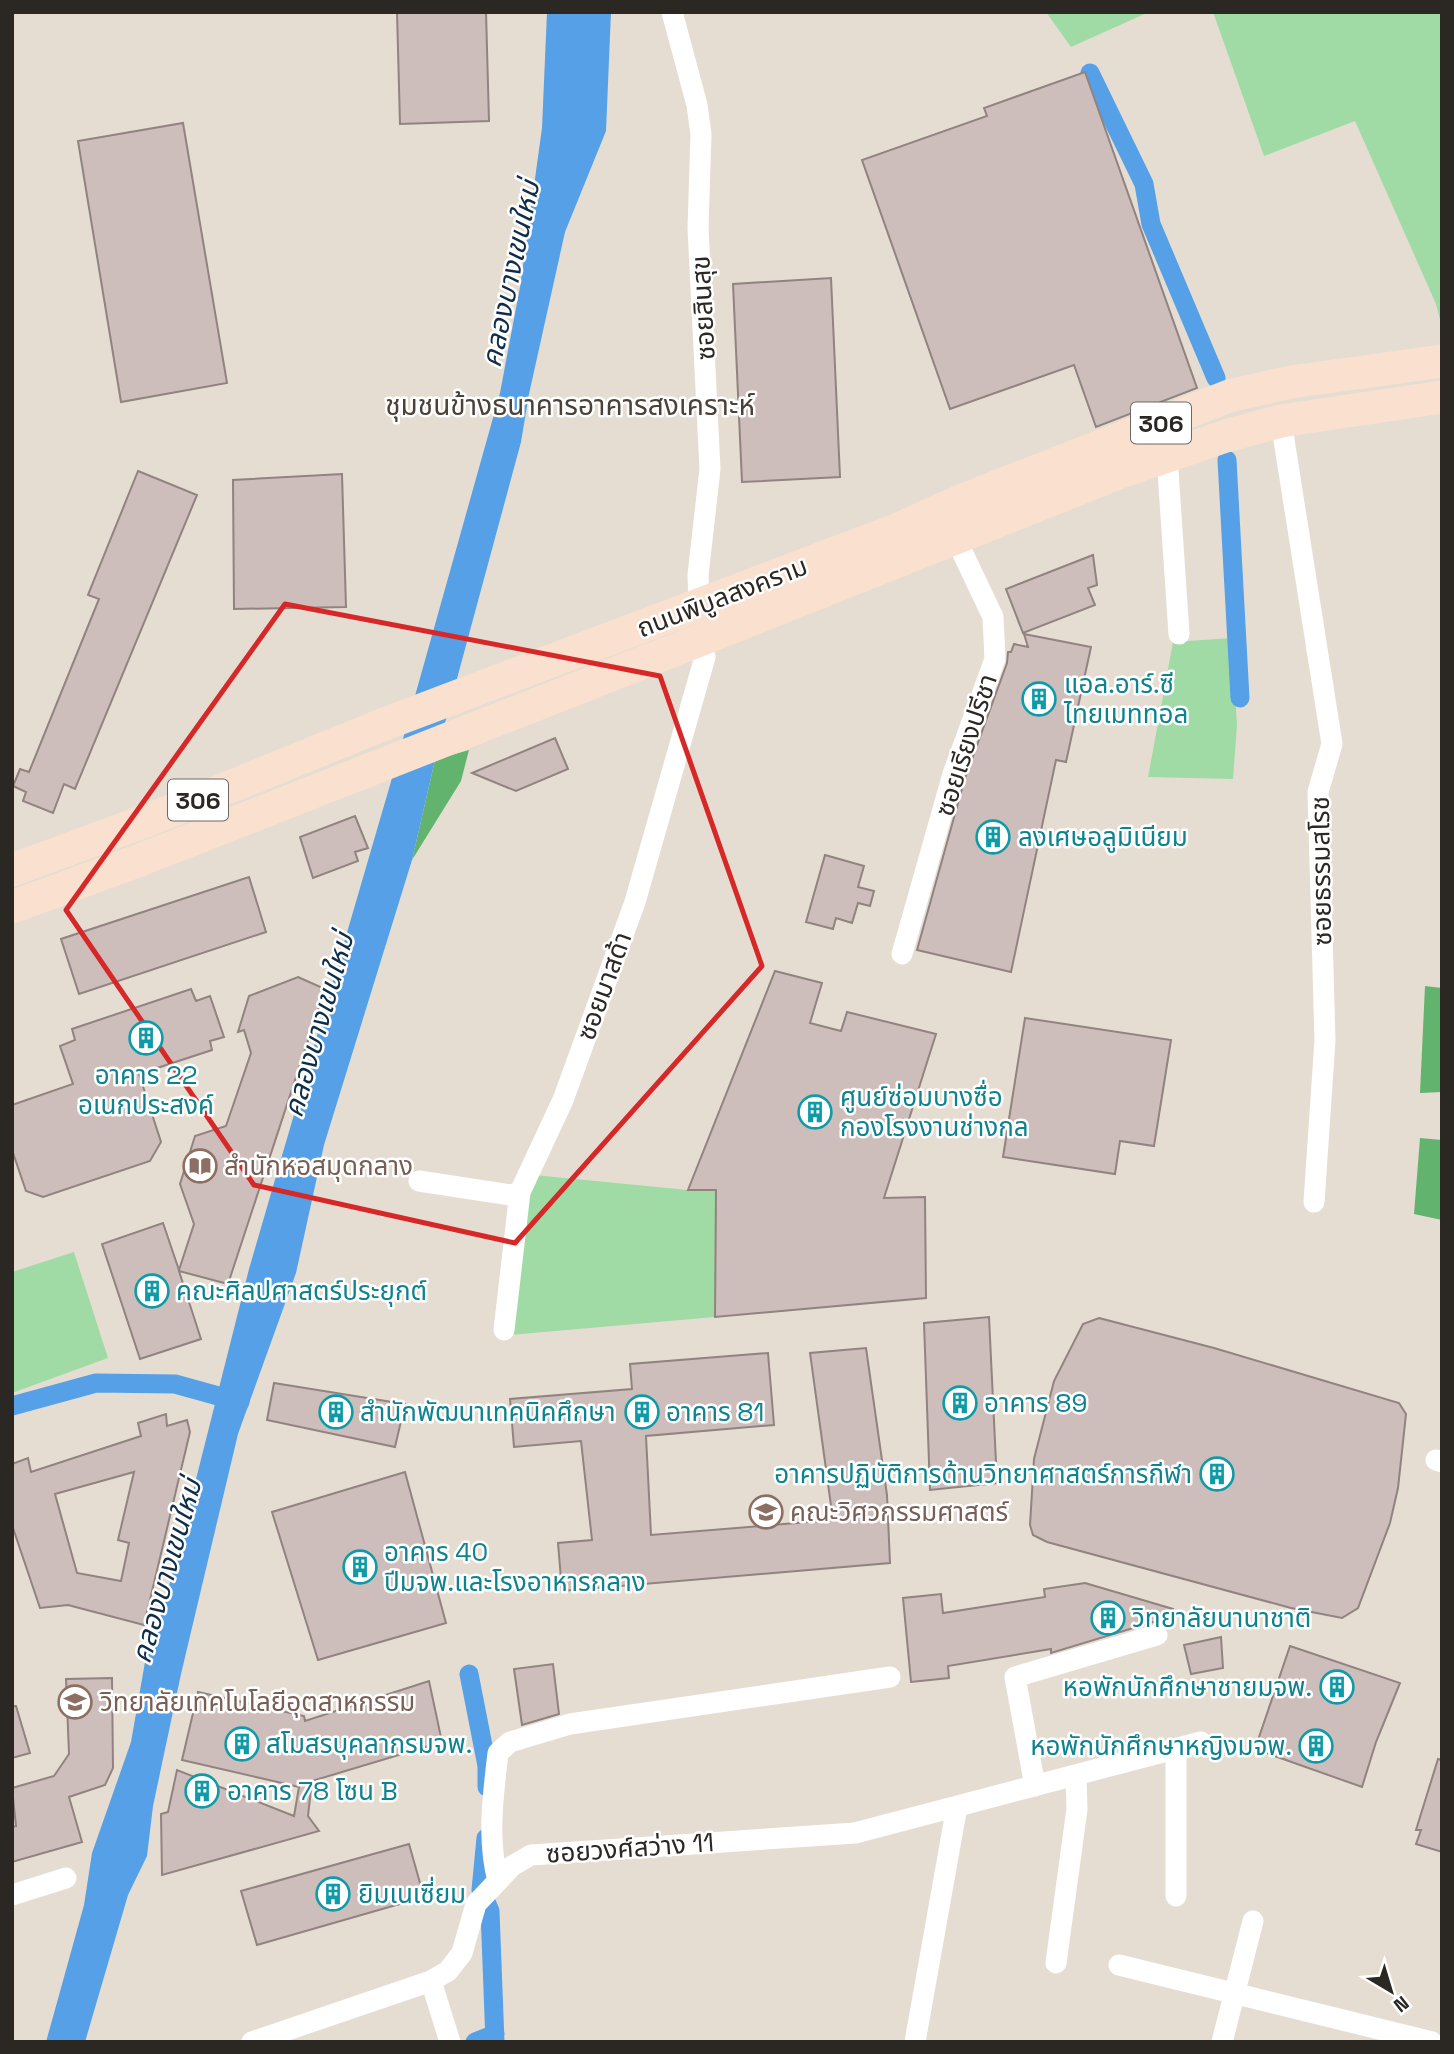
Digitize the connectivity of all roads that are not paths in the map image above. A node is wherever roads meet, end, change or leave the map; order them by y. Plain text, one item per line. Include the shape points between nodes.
1 (672, 12) edge
2 (1442, 361) edge
3 (1442, 397) edge
4 (1281, 421) junction
5 (1167, 456) junction
6 (1118, 473) junction
7 (965, 499) junction
8 (894, 531) junction
9 (956, 539) junction
10 (699, 606) junction
11 (1179, 634) dead end
12 (700, 640) junction
13 (12, 870) edge
14 (12, 907) edge
15 (902, 954) dead end
16 (419, 1181) dead end
17 (520, 1192) junction
18 (1314, 1202) dead end
19 (504, 1330) dead end
20 (1157, 1635) dead end
21 (890, 1677) dead end
22 (1201, 1742) dead end
23 (1176, 1749) junction
24 (1076, 1775) junction
25 (1035, 1786) junction
26 (957, 1806) junction
27 (66, 1878) dead end
28 (487, 1893) junction
29 (12, 1895) edge
30 (1176, 1896) dead end
31 (1253, 1921) dead end
32 (1056, 1963) dead end
33 (1119, 1965) dead end
34 (431, 1981) junction
35 (1233, 1991) junction
36 (252, 2042) edge
37 (450, 2042) edge
38 (915, 2042) edge
39 (1222, 2042) edge
40 (1432, 2042) edge

1 - 10 street, ซอยสินสุข via 701,134 698,228 710,469
2 - 7 main road, ถนนพิบูลสงคราม / 306 via 1291,382 1230,396
3 - 4 main road, ถนนพิบูลสงคราม / 306
4 - 5 main road, ถนนพิบูลสงคราม / 306
4 - 18 street, ซอยธรรมสโรช via 1332,744 1318,792 1325,1040
5 - 6 main road, ถนนพิบูลสงคราม / 306
5 - 11 street
6 - 7 main road via 1110,466 1102,467 994,509
6 - 9 main road, ถนนพิบูลสงคราม / 306
7 - 8 main road, ถนนพิบูลสงคราม / 306
8 - 9 main road via 906,534 941,527
8 - 10 main road, ถนนพิบูลสงคราม / 306
9 - 12 main road, ถนนพิบูลสงคราม / 306
9 - 15 street, ซอยเรียงปรีชา via 993,617 995,659 953,774
10 - 13 main road, ถนนพิบูลสงคราม / 306
12 - 14 main road, ถนนพิบูลสงคราม / 306
12 - 17 street, ซอยมาสด้า via 705,657 637,895 563,1100
16 - 17 street via 510,1195
17 - 19 street, ซอยมาสด้า
20 - 25 street via 1015,1677
21 - 28 street via 570,1724 510,1742 498,1753
22 - 23 street, ซอยวงศ์สว่าง 11
23 - 24 street, ซอยวงศ์สว่าง 11
23 - 30 street
24 - 25 street, ซอยวงศ์สว่าง 11
24 - 32 street via 1077,1809
25 - 26 street, ซอยวงศ์สว่าง 11
26 - 28 street, ซอยวงศ์สว่าง 11 via 855,1833 531,1855 512,1866
26 - 38 street
27 - 29 street
28 - 34 street via 462,1953 448,1971
31 - 35 street
33 - 35 street
34 - 36 street
34 - 37 street
35 - 39 street
35 - 40 street

